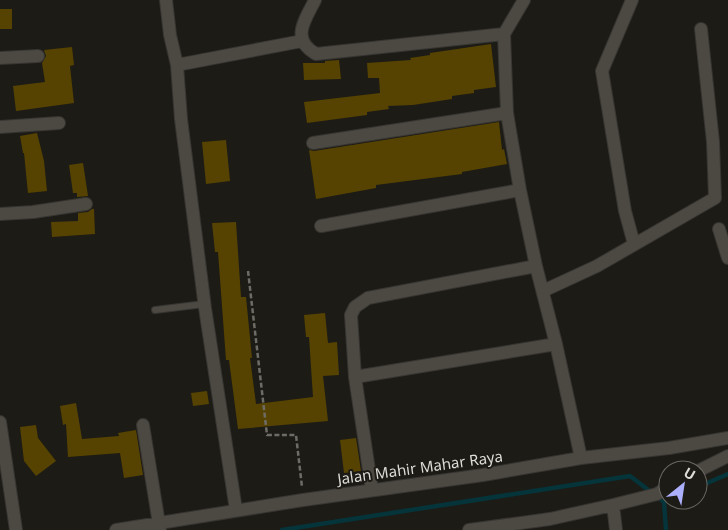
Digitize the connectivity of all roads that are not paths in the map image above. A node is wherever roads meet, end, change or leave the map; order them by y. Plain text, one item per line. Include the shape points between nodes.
1 (166, 0) edge
2 (315, 0) edge
3 (524, 0) edge
4 (632, 0) edge
5 (701, 29) dead end
6 (504, 34) junction
7 (302, 41) junction
8 (38, 56) dead end
9 (0, 58) edge
10 (177, 66) junction
11 (507, 113) junction
12 (59, 123) dead end
13 (0, 127) edge
14 (313, 143) dead end
15 (520, 190) junction
16 (86, 204) dead end
17 (0, 214) edge
18 (322, 226) dead end
19 (718, 229) dead end
20 (634, 244) junction
21 (728, 258) edge
22 (536, 266) junction
23 (543, 290) junction
24 (204, 304) junction
25 (155, 310) dead end
26 (556, 344) junction
27 (355, 377) junction
28 (0, 422) edge
29 (143, 425) dead end
30 (728, 438) edge
31 (728, 456) edge
32 (581, 458) junction
33 (708, 466) edge
34 (372, 490) junction
35 (658, 493) edge
36 (613, 506) junction
37 (236, 510) junction
38 (160, 527) edge
39 (16, 530) edge
40 (116, 530) edge
41 (469, 530) edge
42 (616, 530) edge

1 - 10 street
2 - 7 street via 302,26
3 - 6 street
4 - 20 street via 602,72 625,211
5 - 20 street via 713,142 715,198
6 - 7 street via 316,54
6 - 11 street
7 - 10 street
8 - 9 street
10 - 24 street
11 - 14 street
11 - 15 street
12 - 13 street
15 - 18 street
15 - 22 street
16 - 17 street
19 - 21 street
20 - 23 street via 597,266
22 - 23 street
22 - 27 street via 368,298 355,307 351,315
23 - 26 street
24 - 25 lane
24 - 37 street
26 - 27 street
26 - 32 street
27 - 34 street
28 - 39 street
29 - 38 street
30 - 32 street, Jalan Mahir Mahar Raya
31 - 33 street
32 - 34 street, Jalan Mahir Mahar Raya
34 - 37 street, Jalan Mahir Mahar Raya
35 - 36 street
36 - 41 street
36 - 42 street
37 - 38 street, Jalan Mahir Mahar Raya
38 - 40 street, Jalan Mahir Mahar Raya

